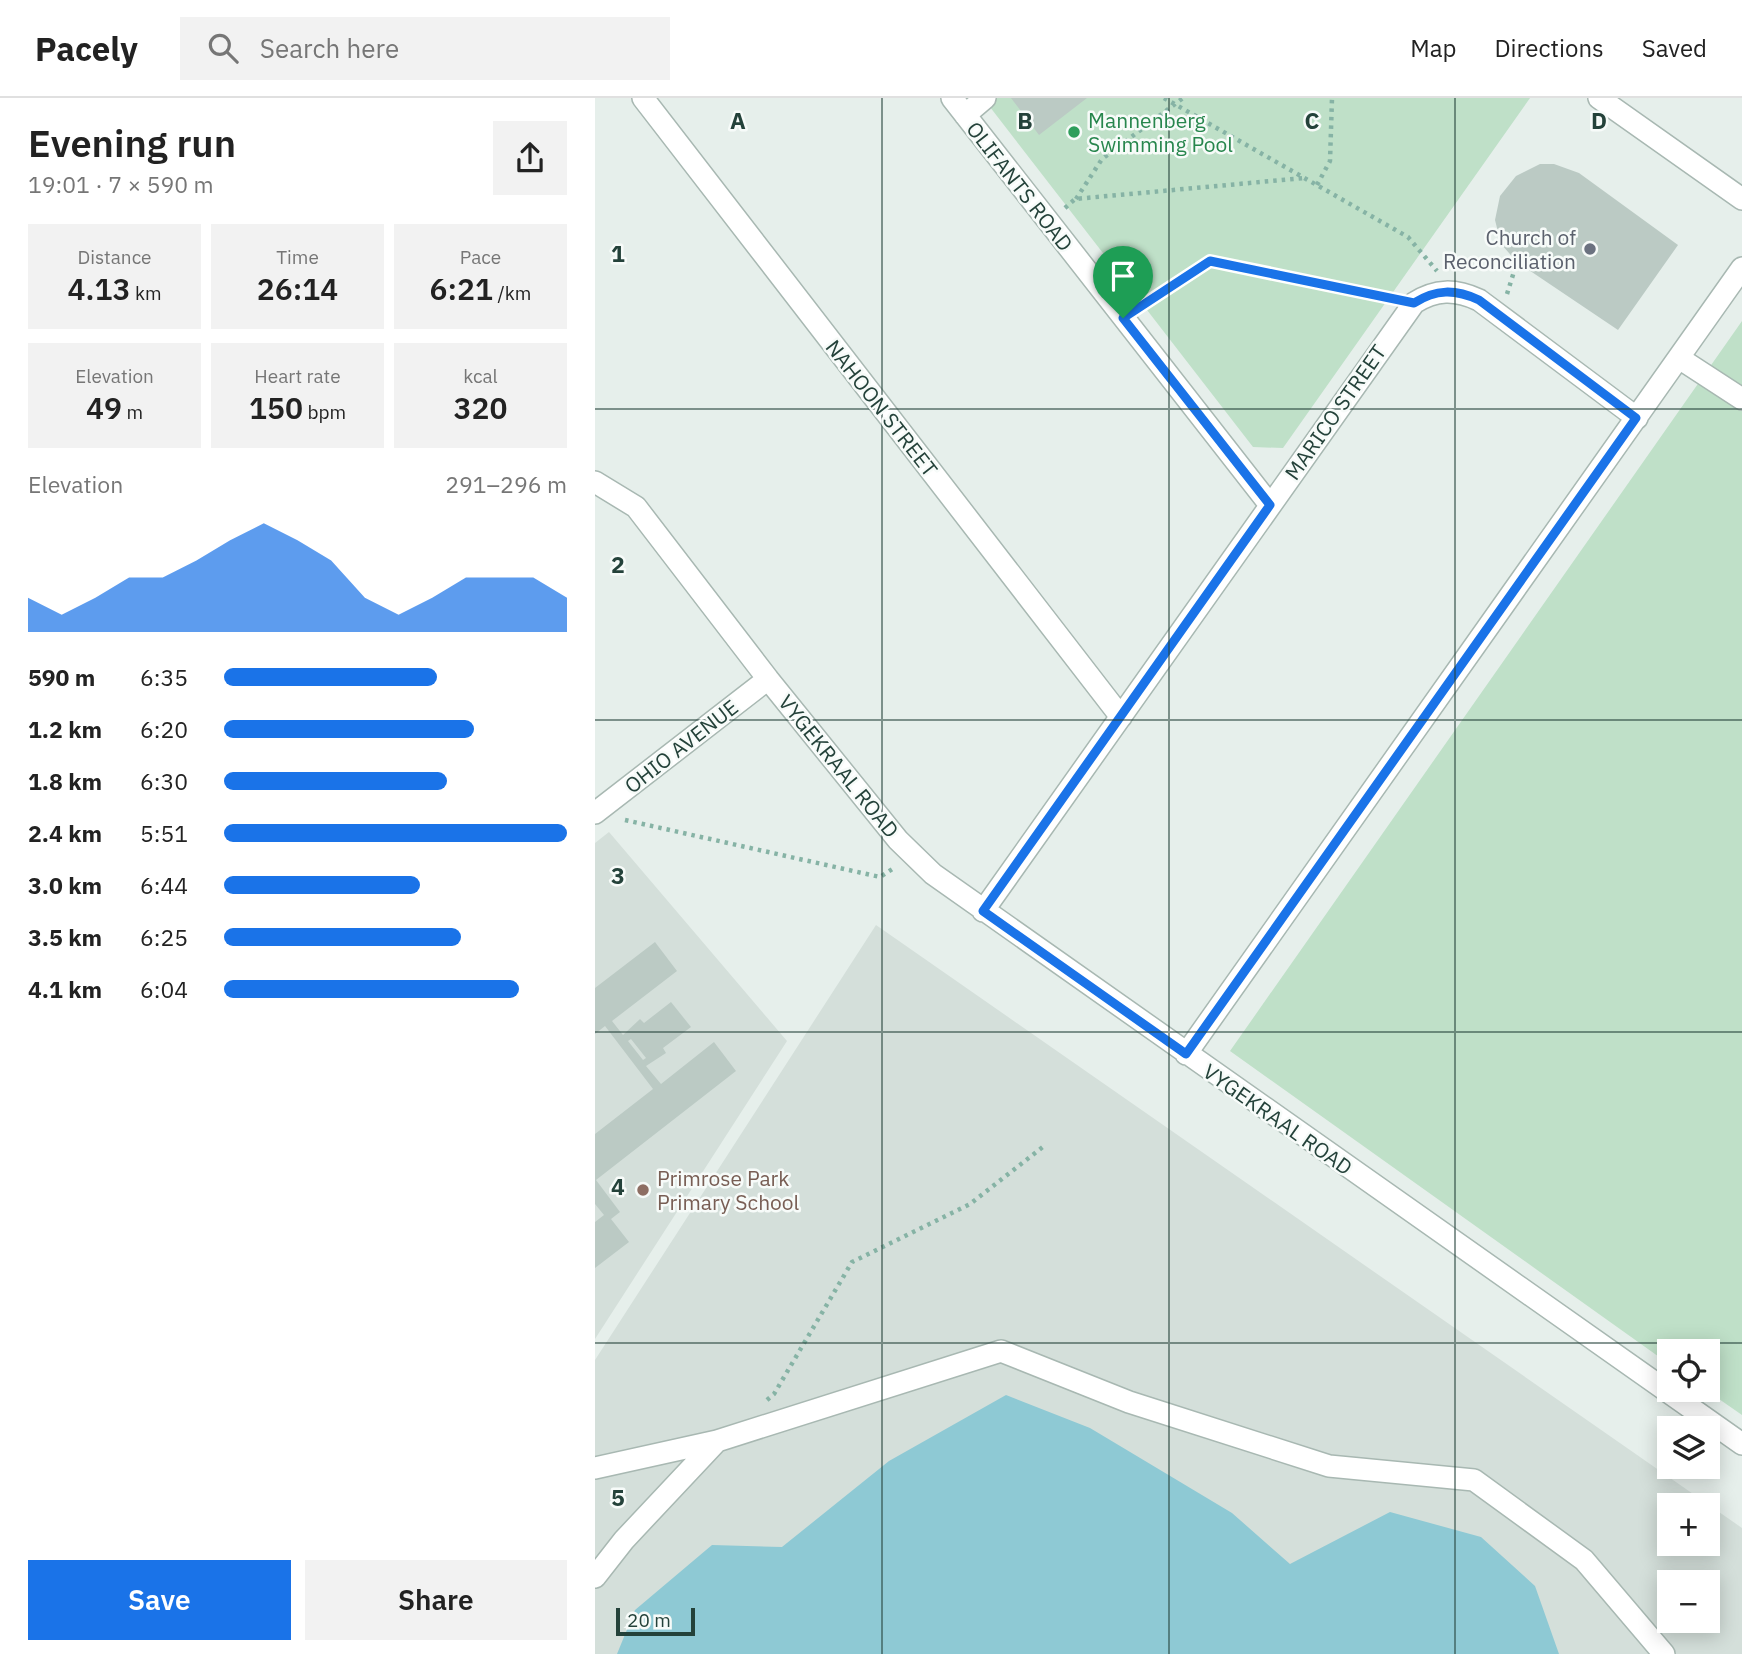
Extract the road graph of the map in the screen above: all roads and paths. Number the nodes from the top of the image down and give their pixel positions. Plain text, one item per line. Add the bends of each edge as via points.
1 (643, 98) edge
2 (985, 98) edge
3 (1164, 98) edge
4 (1183, 98) edge
5 (1332, 98) edge
6 (1599, 98) edge
7 (1175, 104) junction
8 (958, 106) edge
9 (1304, 178) junction
10 (1317, 185) junction
11 (1075, 199) junction
12 (1742, 199) edge
13 (1048, 222) junction
14 (1517, 261) dead end
15 (1742, 268) edge
16 (1454, 291) junction
17 (1414, 303) junction
18 (1494, 311) junction
19 (1123, 318) junction
20 (1679, 358) junction
21 (1742, 399) edge
22 (1636, 418) junction
23 (595, 482) edge
24 (1270, 505) junction
25 (768, 679) junction
26 (1121, 717) junction
27 (595, 813) edge
28 (615, 822) dead end
29 (913, 856) junction
30 (983, 911) junction
31 (1186, 1054) junction
32 (1044, 1146) dead end
33 (765, 1401) dead end
34 (717, 1440) junction
35 (1742, 1444) edge
36 (595, 1468) edge
37 (595, 1577) edge
38 (1664, 1654) edge

1 - 26 street, NAHOON STREET
2 - 8 street
3 - 7 path
4 - 7 path
5 - 10 path via 1330,162
6 - 12 street
7 - 9 path
7 - 11 path via 1102,159
8 - 13 street, OLIFANTS ROAD
9 - 10 path
9 - 11 path
10 - 16 path via 1408,237
11 - 13 path
13 - 19 street, OLIFANTS ROAD
14 - 18 path via 1511,288
15 - 20 street
16 - 17 street via 1434,293
16 - 18 street
17 - 19 path via 1210,261
17 - 24 street, MARICO STREET
18 - 22 street
19 - 24 street, OLIFANTS ROAD
20 - 21 street
20 - 22 street
22 - 31 street
23 - 25 street, VYGEKRAAL ROAD via 636,507
24 - 26 street, MARICO STREET
25 - 27 street, OHIO AVENUE
25 - 29 street, VYGEKRAAL ROAD
26 - 30 street, MARICO STREET
28 - 29 path via 625,820 880,877
29 - 30 street, VYGEKRAAL ROAD
30 - 31 street, VYGEKRAAL ROAD
31 - 35 street, VYGEKRAAL ROAD
32 - 33 path via 970,1204 852,1262 774,1394
34 - 36 street
34 - 37 street
34 - 38 street via 1001,1351 1129,1402 1329,1466 1474,1480 1584,1560

